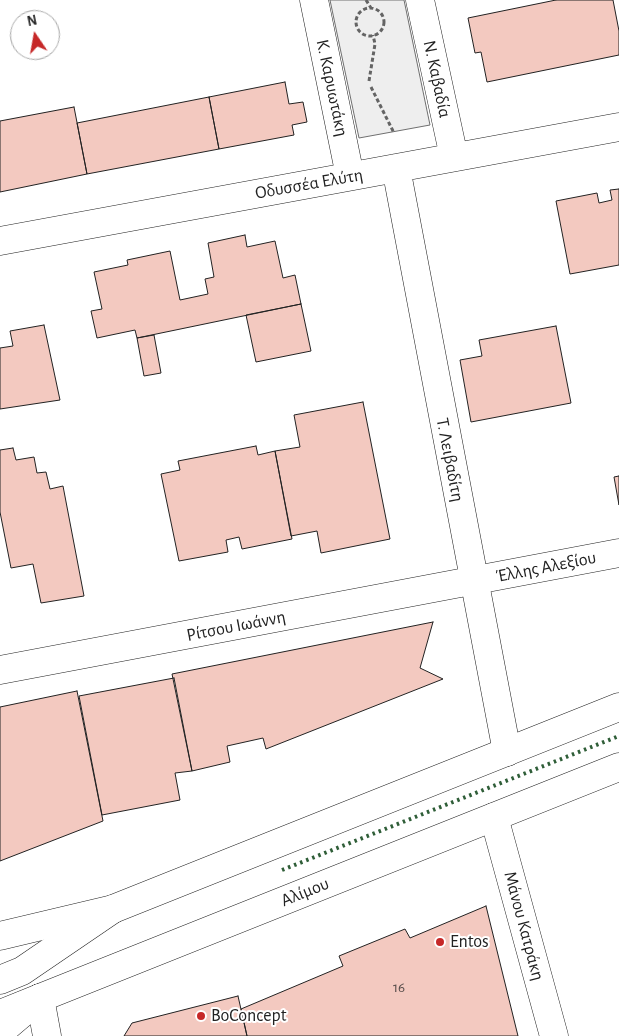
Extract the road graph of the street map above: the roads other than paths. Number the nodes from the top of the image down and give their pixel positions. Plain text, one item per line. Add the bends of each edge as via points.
1 (314, 0) edge
2 (420, 0) edge
3 (619, 127) edge
4 (454, 157) junction
5 (400, 167) junction
6 (350, 176) junction
7 (0, 241) edge
8 (619, 553) edge
9 (473, 581) junction
10 (0, 670) edge
11 (619, 707) edge
12 (507, 752) junction
13 (619, 767) edge
14 (494, 817) junction
15 (114, 909) junction
16 (0, 936) edge
17 (0, 980) edge
18 (40, 998) junction
19 (0, 1014) edge
20 (0, 1032) edge
21 (47, 1036) edge
22 (554, 1036) edge

1 - 6 main road, Κ. Καρυωτάκη
2 - 4 main road, Ν. Καβαδία
3 - 4 main road, Οδυσσέα Ελύτη
4 - 5 main road, Οδυσσέα Ελύτη
5 - 6 main road, Οδυσσέα Ελύτη
5 - 9 main road, Τ. Λειβαδίτη
6 - 7 main road, Οδυσσέα Ελύτη
8 - 9 main road, Έλλης Αλεξίου
9 - 10 main road, Ρίτσου Ιωάννη
9 - 12 main road, Τ. Λειβαδίτη
11 - 12 main road
12 - 15 main road
13 - 14 main road, Αλίμου
14 - 18 main road, Αλίμου
14 - 22 main road, Μάνου Κατράκη
15 - 16 main road
15 - 17 main road via 22,971
18 - 19 main road
18 - 20 main road, Αλίμου
18 - 21 main road

